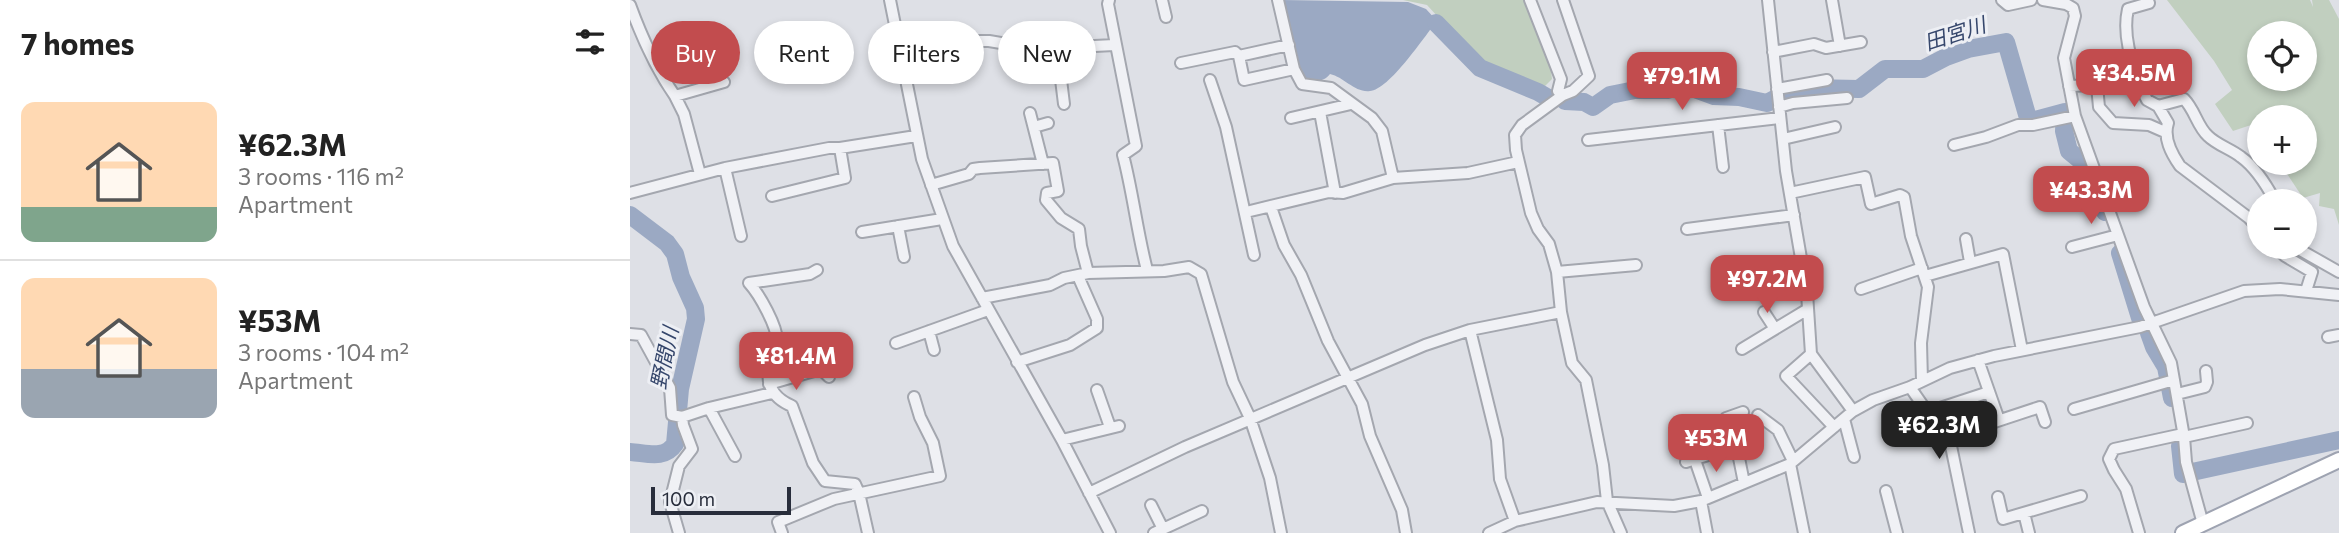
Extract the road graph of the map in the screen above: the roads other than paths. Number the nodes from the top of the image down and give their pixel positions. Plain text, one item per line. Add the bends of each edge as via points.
1 (890, 0) edge
2 (1109, 0) edge
3 (1162, 0) edge
4 (1278, 0) edge
5 (1530, 0) edge
6 (1563, 0) edge
7 (1768, 0) edge
8 (1832, 0) edge
9 (2002, 0) edge
10 (2030, 0) edge
11 (2040, 0) edge
12 (631, 2) edge
13 (2149, 3) dead end
14 (2074, 4) edge
15 (1166, 17) dead end
16 (894, 21) edge
17 (1861, 42) dead end
18 (1114, 45) junction
19 (1289, 45) junction
20 (1096, 46) edge
21 (1840, 46) junction
22 (1773, 51) junction
23 (1239, 56) junction
24 (1181, 63) dead end
25 (1294, 69) junction
26 (1210, 80) dead end
27 (1826, 80) dead end
28 (717, 84) edge
29 (907, 84) edge
30 (1062, 84) edge
31 (2069, 86) junction
32 (2097, 86) junction
33 (2140, 86) junction
34 (1563, 95) junction
35 (675, 96) junction
36 (1847, 98) dead end
37 (1779, 103) junction
38 (1064, 104) dead end
39 (1350, 104) junction
40 (2158, 106) junction
41 (1320, 112) junction
42 (1030, 113) dead end
43 (2069, 117) junction
44 (1291, 118) dead end
45 (1048, 123) dead end
46 (1718, 125) junction
47 (1034, 127) junction
48 (1835, 127) dead end
49 (2165, 132) junction
50 (916, 136) junction
51 (1783, 139) junction
52 (1588, 140) dead end
53 (1954, 145) dead end
54 (840, 148) junction
55 (1518, 162) junction
56 (1043, 164) junction
57 (1723, 167) dead end
58 (725, 168) junction
59 (700, 174) junction
60 (1393, 178) junction
61 (931, 185) junction
62 (2268, 189) edge
63 (1790, 192) junction
64 (1335, 193) junction
65 (630, 194) edge
66 (772, 196) dead end
67 (1271, 207) junction
68 (1246, 212) junction
69 (1794, 215) junction
70 (2247, 216) edge
71 (942, 219) junction
72 (898, 226) junction
73 (1687, 229) dead end
74 (862, 232) dead end
75 (2118, 235) junction
76 (741, 236) dead end
77 (1966, 239) dead end
78 (2072, 247) dead end
79 (1254, 255) dead end
80 (904, 257) dead end
81 (2291, 259) edge
82 (2316, 259) edge
83 (1970, 262) junction
84 (1636, 265) dead end
85 (817, 270) dead end
86 (1147, 270) junction
87 (1556, 272) junction
88 (1923, 272) junction
89 (2339, 272) edge
90 (1083, 275) junction
91 (1861, 289) dead end
92 (2306, 291) junction
93 (2339, 295) edge
94 (982, 298) junction
95 (1808, 309) junction
96 (988, 310) junction
97 (1561, 312) junction
98 (1764, 312) dead end
99 (2152, 323) junction
100 (1775, 329) junction
101 (1470, 330) junction
102 (929, 331) junction
103 (630, 334) edge
104 (896, 343) dead end
105 (1742, 349) dead end
106 (934, 350) dead end
107 (2022, 350) junction
108 (1811, 354) junction
109 (1978, 360) junction
110 (1017, 362) junction
111 (2206, 372) dead end
112 (829, 377) dead end
113 (1347, 377) junction
114 (1922, 381) junction
115 (2169, 382) junction
116 (1910, 387) junction
117 (770, 388) junction
118 (1097, 390) dead end
119 (1989, 392) junction
120 (2176, 394) junction
121 (914, 397) dead end
122 (709, 408) junction
123 (2074, 409) dead end
124 (1853, 411) junction
125 (1743, 412) dead end
126 (1928, 412) junction
127 (1758, 415) dead end
128 (679, 417) junction
129 (1250, 418) junction
130 (1843, 419) junction
131 (1999, 420) junction
132 (2045, 422) dead end
133 (2247, 423) dead end
134 (1834, 427) junction
135 (2181, 435) junction
136 (1946, 438) junction
137 (1062, 440) junction
138 (734, 456) dead end
139 (1708, 456) dead end
140 (1854, 457) dead end
141 (2339, 460) edge
142 (1791, 463) junction
143 (1744, 483) junction
144 (1886, 491) dead end
145 (859, 493) junction
146 (1089, 493) junction
147 (2081, 496) dead end
148 (1998, 497) dead end
149 (1705, 499) junction
150 (1607, 501) junction
151 (1151, 505) dead end
152 (1202, 511) dead end
153 (2024, 513) junction
154 (2203, 524) junction
155 (1508, 527) edge
156 (1158, 531) edge
157 (679, 533) edge
158 (782, 533) edge
159 (868, 533) edge
160 (1110, 533) edge
161 (1281, 533) edge
162 (1406, 533) edge
163 (1489, 533) edge
164 (1620, 533) edge
165 (1707, 533) edge
166 (1804, 533) edge
167 (1897, 533) edge
168 (1969, 533) edge
169 (2029, 533) edge
170 (2139, 533) edge
171 (2183, 533) edge

1 - 16 street
2 - 18 street
3 - 15 street
4 - 19 street
5 - 34 street
6 - 34 street via 1589,76
7 - 22 street
8 - 21 street
9 - 10 street via 2008,5
10 - 11 street
11 - 14 street
12 - 35 street via 647,49
13 - 33 street via 2128,9 2125,22
14 - 31 street via 2064,58
17 - 21 street
18 - 20 street
18 - 86 street via 1136,146 1123,155
19 - 23 street
19 - 25 street
21 - 22 street via 1814,44
22 - 37 street
23 - 24 street via 1235,52 1201,64
23 - 25 street via 1244,80
25 - 39 street via 1302,84 1331,88
26 - 68 street
27 - 37 street
28 - 35 street
29 - 50 street
30 - 38 street
31 - 32 street
31 - 43 street
32 - 33 street
32 - 49 street via 2099,107 2113,123 2149,125
33 - 40 street via 2147,100
34 - 55 street via 1522,125 1516,135
35 - 59 street
36 - 37 street
37 - 46 street
37 - 51 street
39 - 41 street
39 - 60 street via 1382,131
40 - 49 street via 2168,123
40 - 62 street via 2184,99 2210,139 2243,158
41 - 44 street
41 - 64 street
42 - 47 street
43 - 53 street via 2018,125
43 - 75 street
45 - 47 street
46 - 52 street
46 - 57 street
47 - 56 street
48 - 51 street
49 - 70 street via 2180,166
50 - 54 street
50 - 61 street
51 - 63 street
54 - 58 street
54 - 66 street via 845,178
55 - 60 street via 1468,173
55 - 87 street via 1531,213 1549,244
56 - 61 street via 973,169
56 - 90 street via 1053,163 1058,191 1047,193 1046,200 1061,218 1079,229
58 - 59 street
58 - 76 street
59 - 65 street
60 - 64 street
61 - 71 street
63 - 69 street
63 - 88 street via 1865,177 1871,204 1904,197
64 - 67 street
67 - 68 street
67 - 113 street via 1284,245
68 - 79 street
69 - 73 street
69 - 95 street
71 - 72 street
71 - 94 street
72 - 74 street
72 - 80 street
75 - 78 street
75 - 99 street
77 - 83 street
81 - 92 street via 2312,272
82 - 89 street
83 - 88 street
83 - 107 street via 2003,254
84 - 87 street
85 - 117 street via 749,283 760,296 777,342 768,369
86 - 90 street
86 - 129 street via 1189,267 1201,274 1233,382
87 - 97 street
88 - 91 street
88 - 114 street via 1928,287
90 - 94 street
90 - 110 street via 1097,328 1070,345
92 - 93 street
92 - 99 street via 2244,291
94 - 96 street
95 - 100 street
95 - 108 street
96 - 102 street
96 - 110 street
97 - 101 street
97 - 150 street via 1572,363 1586,380
98 - 100 street
99 - 107 street
99 - 115 street via 2171,363
100 - 105 street
101 - 113 street
101 - 155 street via 1497,440
102 - 104 street
102 - 106 street
103 - 128 street via 641,335 649,347 670,388 671,415
107 - 109 street
108 - 124 street
108 - 134 street via 1786,376
109 - 114 street
109 - 119 street
110 - 137 street
111 - 120 street via 2205,387
112 - 117 street via 821,369
113 - 129 street
113 - 162 street via 1362,404 1370,436 1402,510
114 - 116 street
115 - 120 street
115 - 123 street
116 - 124 street
116 - 126 street
117 - 122 street
117 - 145 street via 792,406 825,481 855,484
118 - 137 street via 1114,427
119 - 126 street
119 - 131 street
120 - 135 street
121 - 145 street via 933,443 940,476
122 - 128 street
122 - 138 street
124 - 130 street
125 - 143 street via 1726,418
126 - 136 street
127 - 142 street via 1778,430
128 - 157 street via 692,449 679,467 670,502
129 - 146 street
129 - 161 street via 1270,478
130 - 134 street
130 - 140 street
131 - 132 street via 2040,407
131 - 136 street
133 - 135 street
134 - 142 street
135 - 154 street
135 - 170 street via 2114,449 2109,459 2126,489
136 - 168 street via 1955,459
137 - 146 street
139 - 149 street via 1690,461
141 - 154 main road
142 - 143 street
142 - 166 street
143 - 149 street
144 - 167 street
145 - 158 street via 778,522
145 - 159 street
146 - 160 street
147 - 153 street
148 - 153 street via 2003,519
149 - 150 street via 1674,506
149 - 165 street
150 - 155 street
150 - 164 street
151 - 156 street
152 - 156 street
153 - 169 street
154 - 171 main road
155 - 163 street

